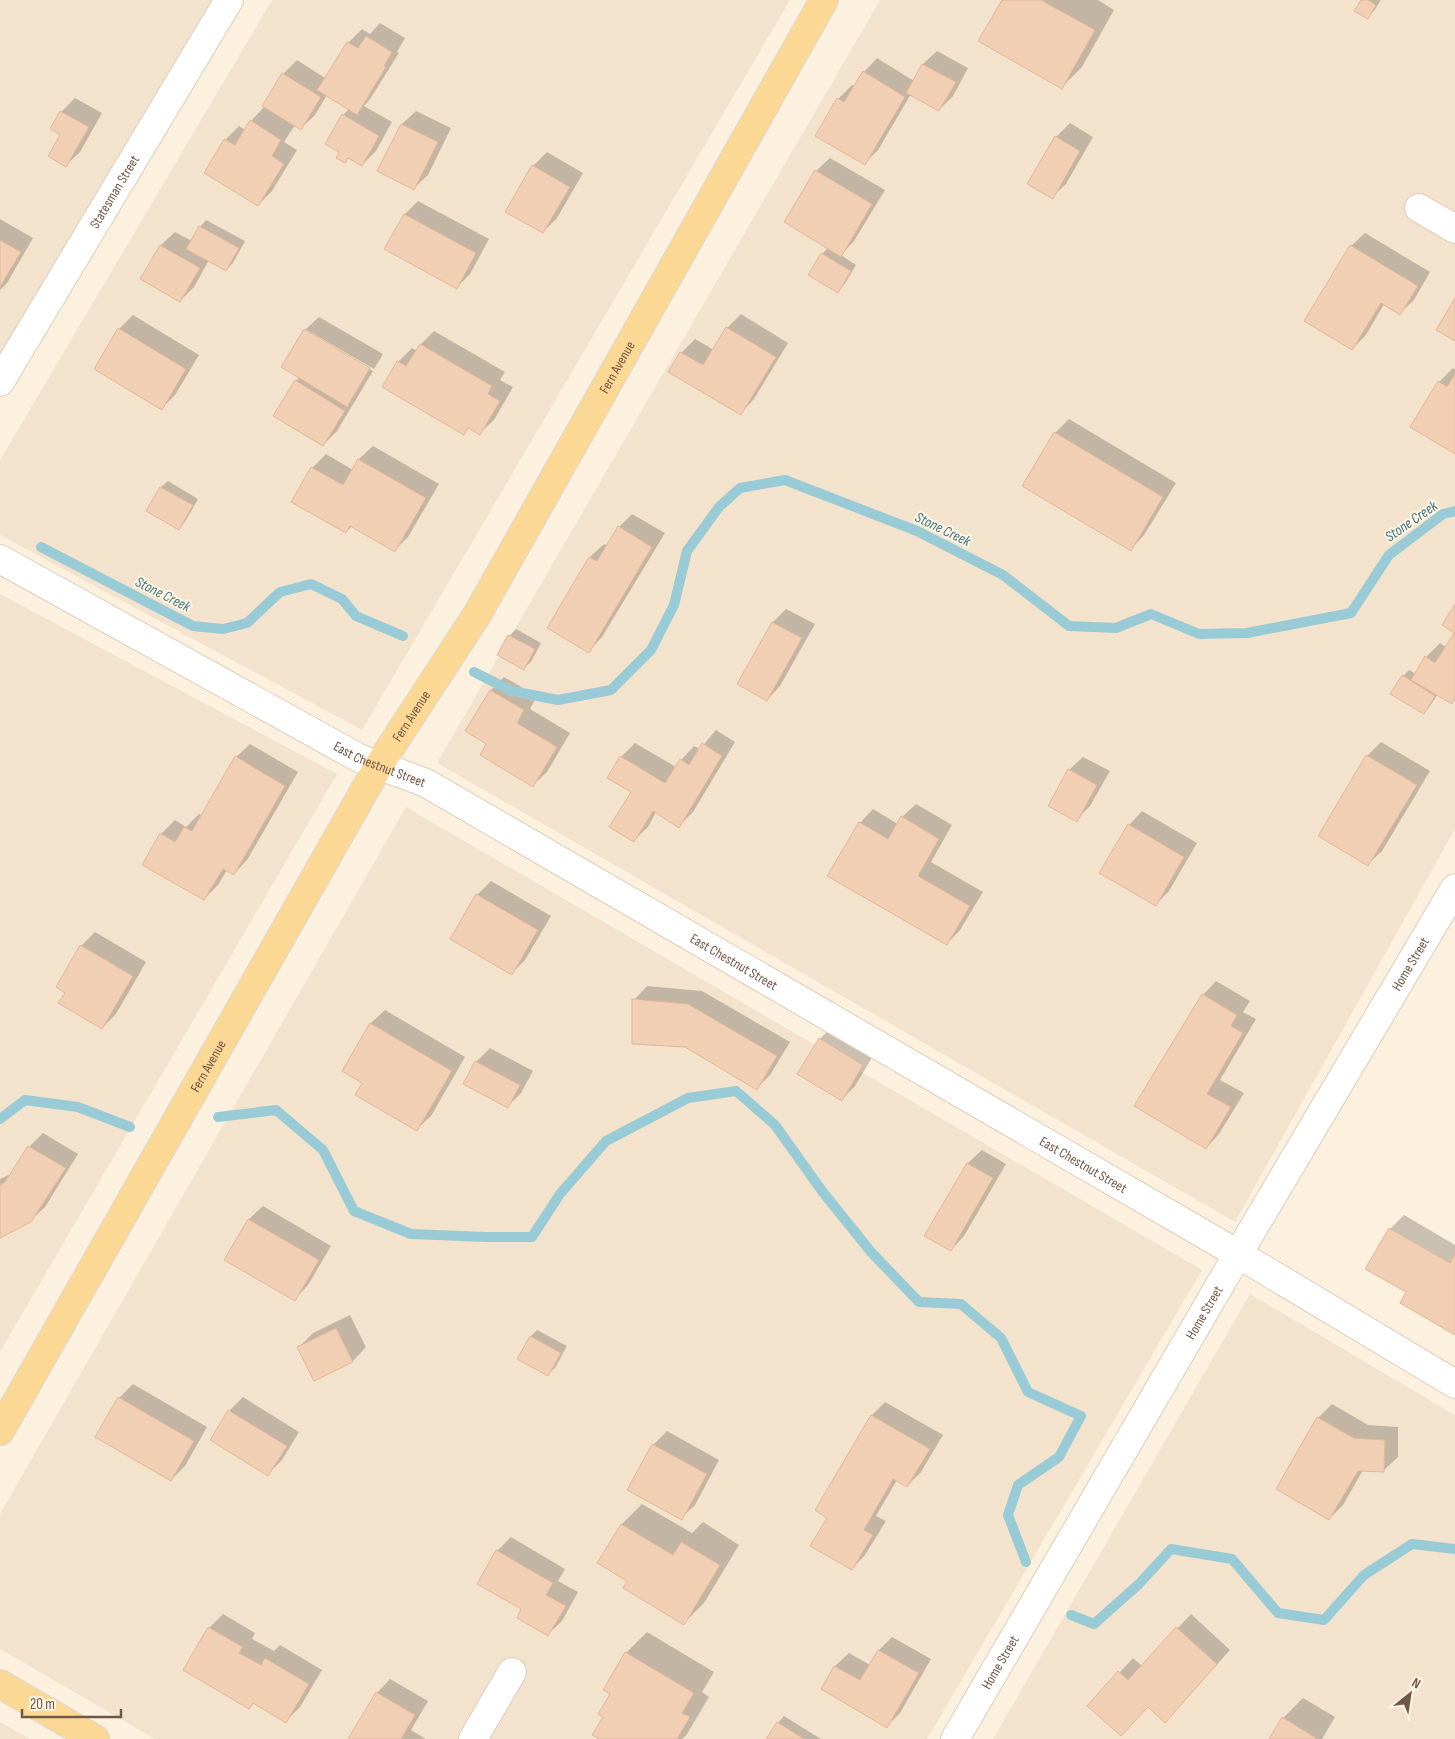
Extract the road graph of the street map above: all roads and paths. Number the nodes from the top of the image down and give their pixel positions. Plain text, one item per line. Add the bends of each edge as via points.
1 (229, 0) edge
2 (824, 0) edge
3 (1419, 208) dead end
4 (1455, 229) edge
5 (0, 382) edge
6 (0, 560) edge
7 (379, 765) junction
8 (1455, 888) edge
9 (1238, 1254) junction
10 (1455, 1384) edge
11 (0, 1431) edge
12 (512, 1672) dead end
13 (0, 1684) edge
14 (95, 1739) edge
15 (473, 1739) edge
16 (955, 1739) edge

1 - 5 street, Statesman Street
2 - 7 main road, Fern Avenue via 478,613
3 - 4 street
6 - 7 street, East Chestnut Street via 359,758
7 - 9 street, East Chestnut Street via 426,783
7 - 11 main road, Fern Avenue
8 - 9 street, Home Street
9 - 10 street, East Chestnut Street
9 - 16 street, Home Street
12 - 15 street
13 - 14 main road

